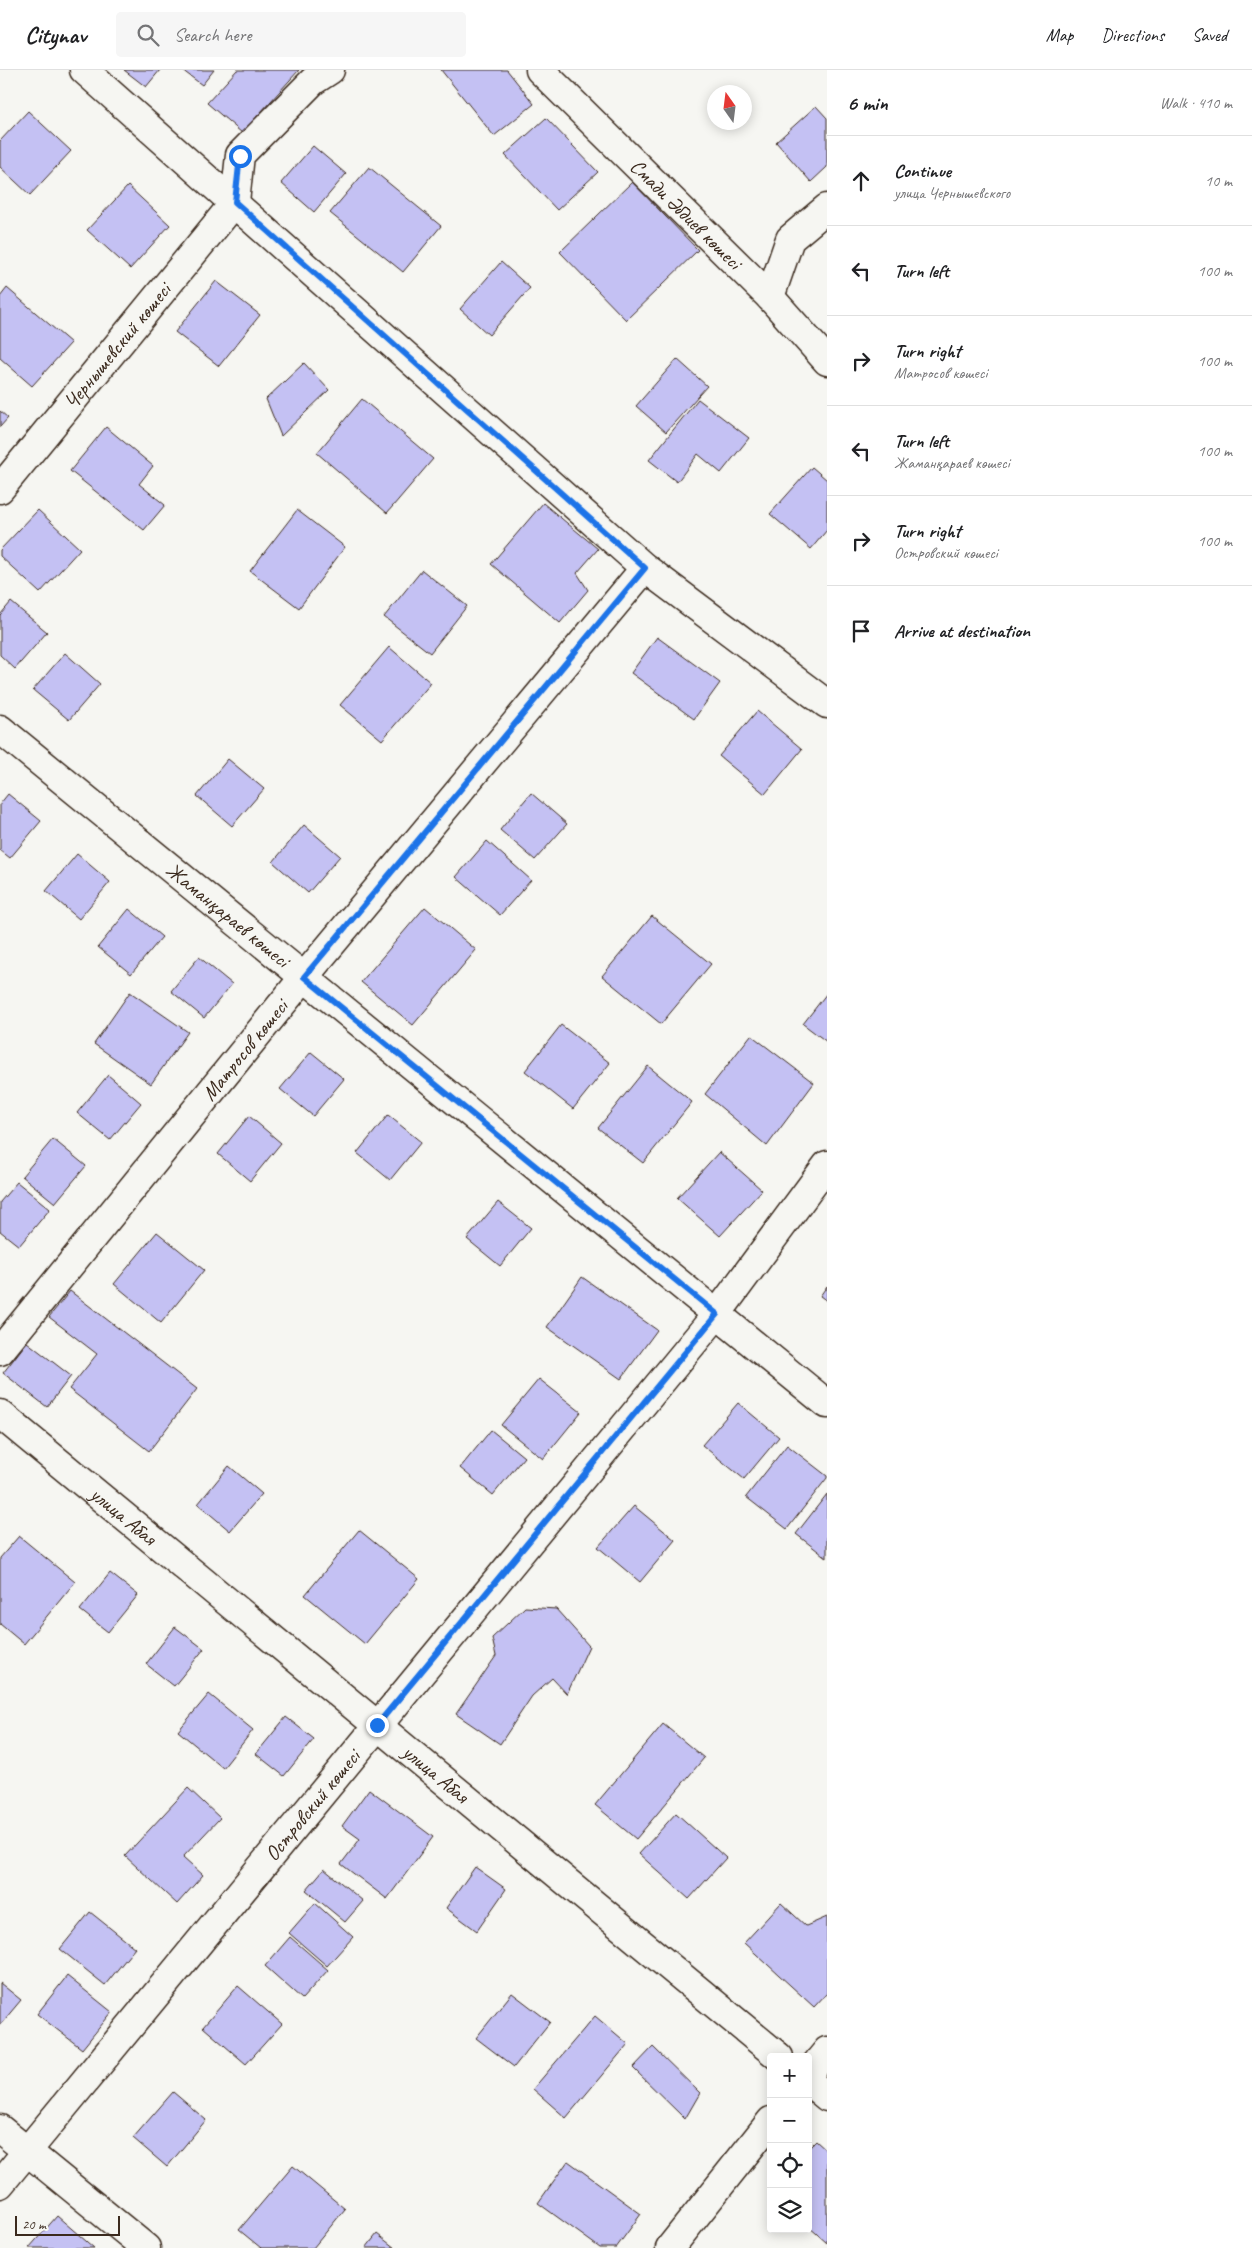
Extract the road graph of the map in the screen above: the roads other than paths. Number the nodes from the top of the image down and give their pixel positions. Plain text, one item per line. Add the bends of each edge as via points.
1 (84, 70) edge
2 (330, 70) edge
3 (540, 70) edge
4 (235, 202) junction
5 (827, 208) edge
6 (770, 296) junction
7 (827, 361) edge
8 (0, 489) edge
9 (645, 568) junction
10 (827, 704) edge
11 (0, 729) edge
12 (304, 977) junction
13 (827, 1165) edge
14 (717, 1314) junction
15 (0, 1351) edge
16 (827, 1404) edge
17 (0, 1414) edge
18 (377, 1725) junction
19 (827, 2051) edge
20 (774, 2053) edge
21 (812, 2069) edge
22 (812, 2084) edge
23 (827, 2096) edge
24 (767, 2126) edge
25 (0, 2129) edge
26 (28, 2152) junction
27 (0, 2184) edge
28 (146, 2248) edge
29 (670, 2248) edge

1 - 4 street
2 - 4 street via 313,81 240,156
3 - 6 street, Смади Әбдиев көшесі
4 - 8 street, Чернышевский көшесі
4 - 9 street
5 - 6 street via 790,239
6 - 7 street, Смади Әбдиев көшесі
9 - 10 street
9 - 12 street, Матросов көшесі
11 - 12 street, Жаманқараев көшесі
12 - 14 street, Жаманқараев көшесі
12 - 15 street, Матросов көшесі
13 - 14 street, Островский көшесі
14 - 16 street, Жаманқараев көшесі
14 - 18 street, Островский көшесі
17 - 18 street, улица Абая
18 - 20 street, улица Абая
18 - 26 street, Островский көшесі
19 - 21 street
22 - 23 street
24 - 29 street
25 - 26 street
26 - 27 street, Островский көшесі
26 - 28 street

